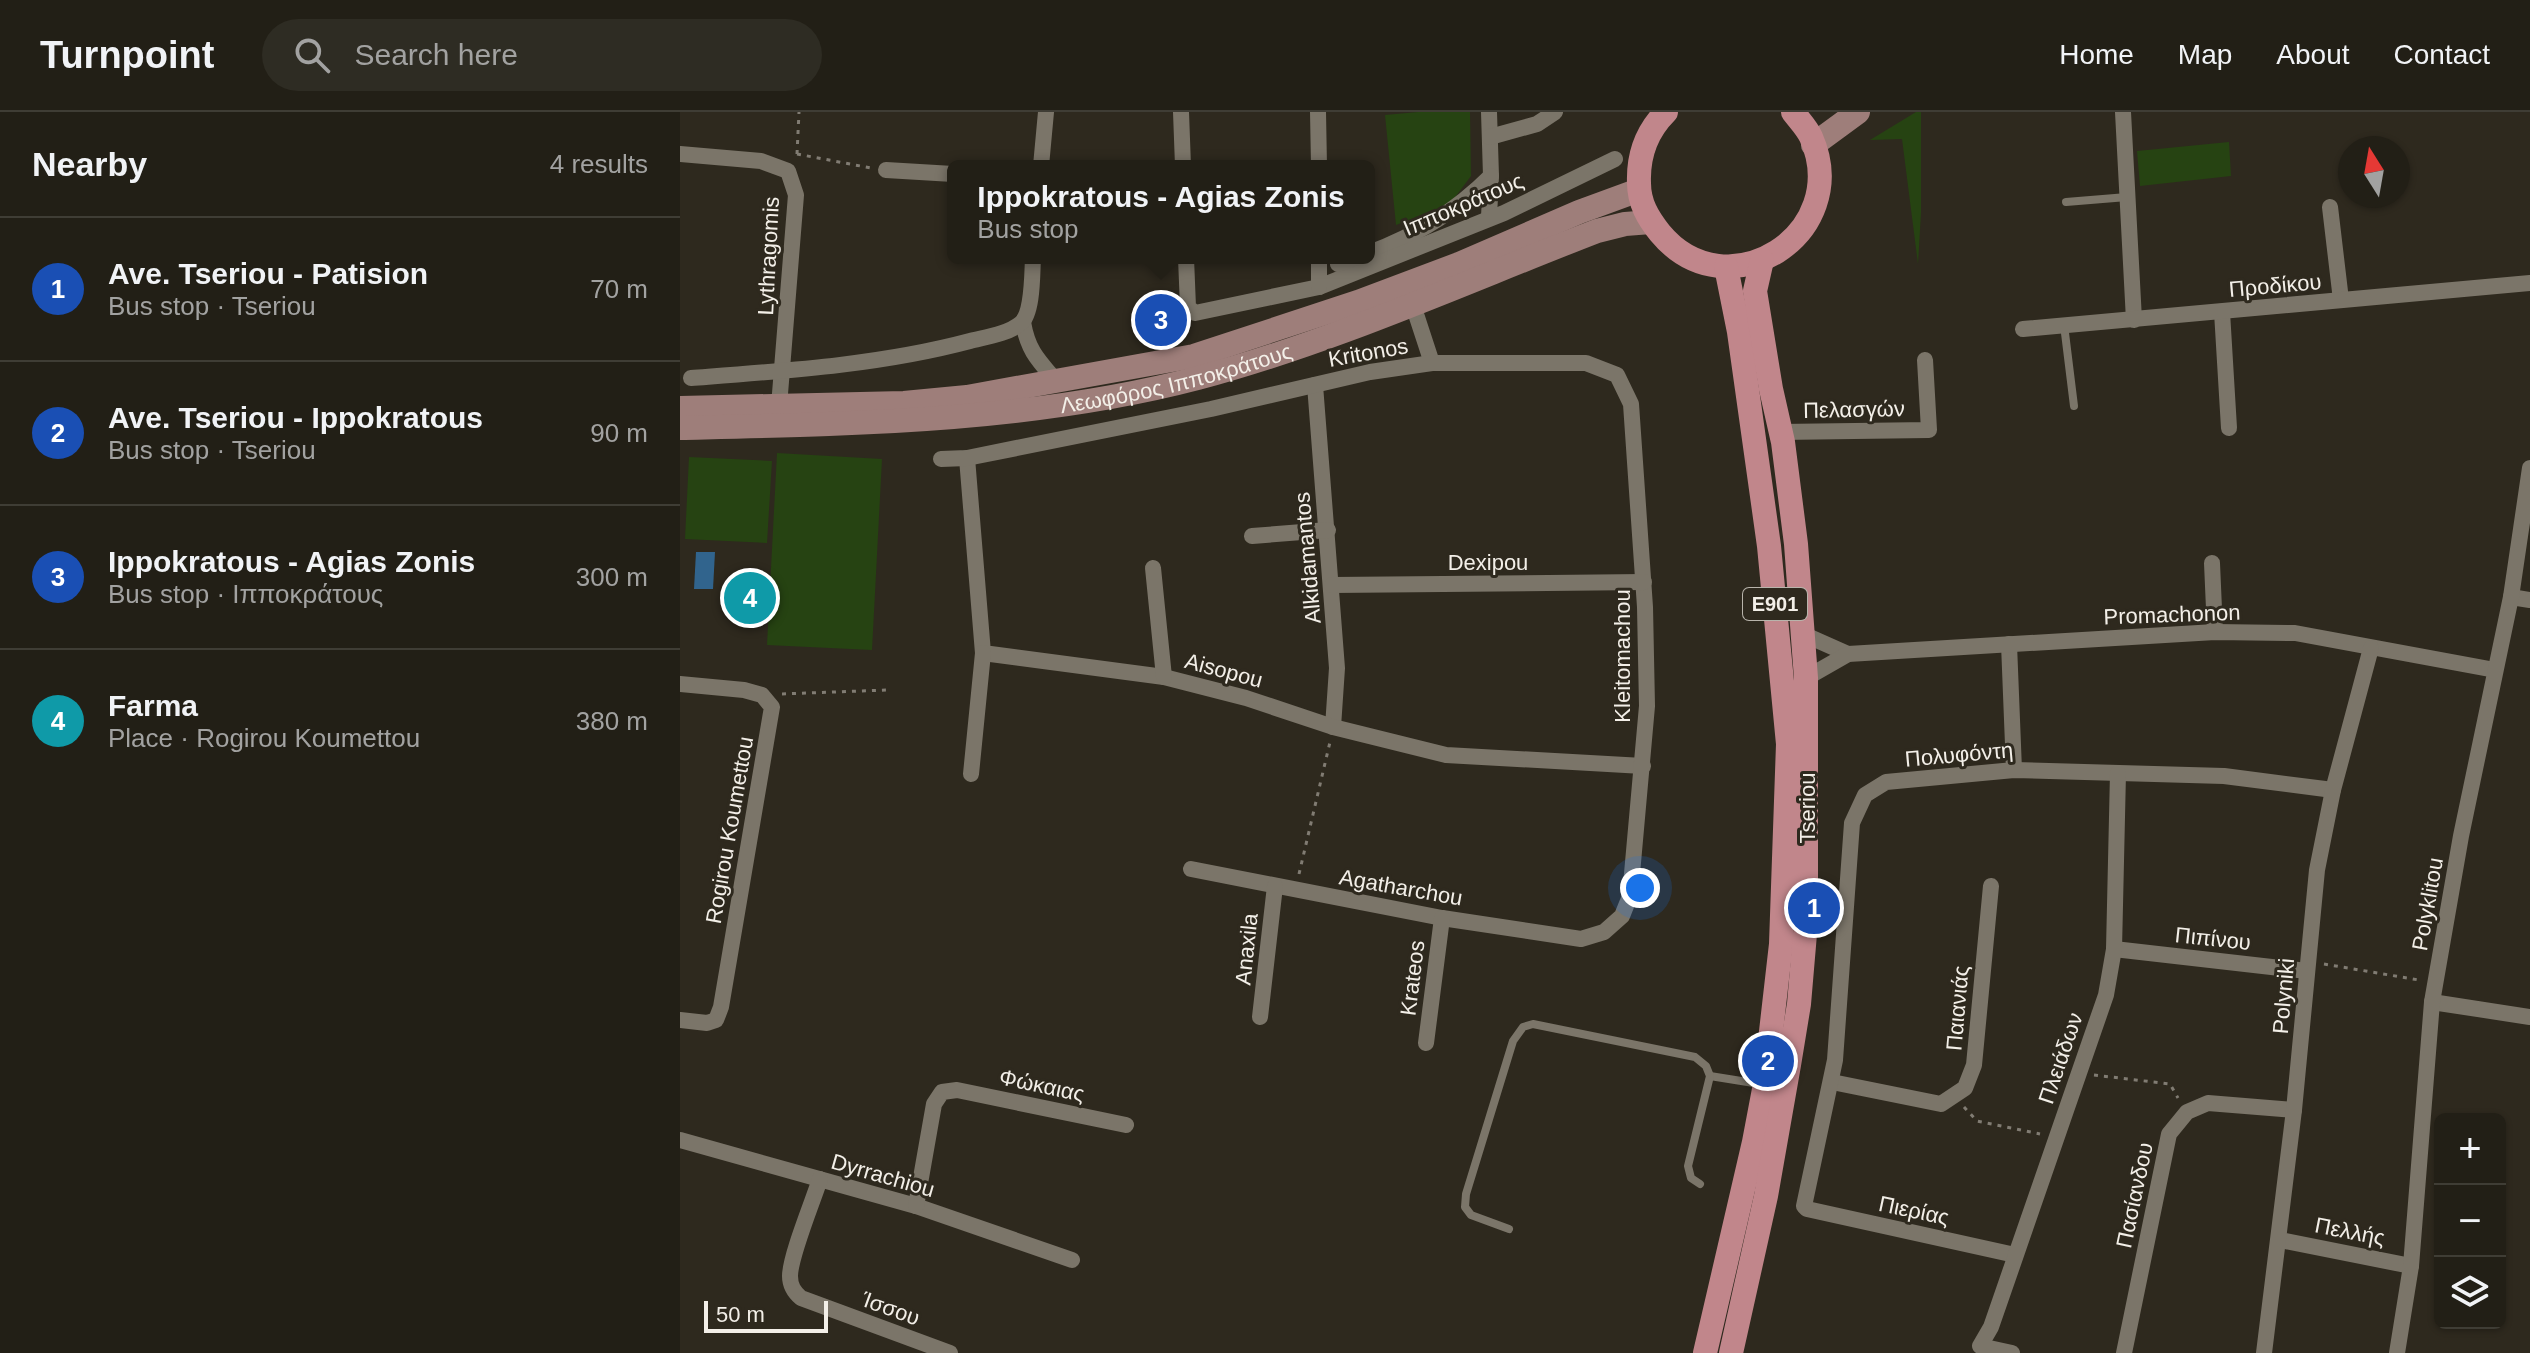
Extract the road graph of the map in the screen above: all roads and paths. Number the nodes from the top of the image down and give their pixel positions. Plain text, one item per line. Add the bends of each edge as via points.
1 (799, 112) edge
2 (1046, 112) edge
3 (1181, 112) edge
4 (1318, 112) edge
5 (1489, 112) edge
6 (1555, 112) edge
7 (1666, 112) edge
8 (1793, 112) edge
9 (1858, 112) edge
10 (2123, 112) edge
11 (1490, 137) junction
12 (1813, 145) junction
13 (680, 154) edge
14 (797, 154) junction
15 (1615, 159) dead end
16 (1042, 160) edge
17 (1183, 160) edge
18 (1319, 160) edge
19 (886, 170) joint
20 (788, 171) junction
21 (947, 174) edge
22 (1491, 176) junction
23 (1639, 190) junction
24 (2128, 197) junction
25 (2066, 202) dead end
26 (2330, 207) dead end
27 (1489, 217) junction
28 (1651, 222) junction
29 (1507, 243) junction
30 (1375, 251) edge
31 (1762, 260) junction
32 (1032, 264) edge
33 (1186, 264) edge
34 (1319, 264) edge
35 (1375, 264) edge
36 (1375, 264) edge
37 (1726, 267) junction
38 (2530, 283) edge
39 (1319, 287) junction
40 (2341, 300) junction
41 (1413, 305) junction
42 (2222, 312) junction
43 (1026, 317) junction
44 (2134, 320) junction
45 (2064, 325) junction
46 (2023, 329) dead end
47 (1033, 355) junction
48 (1925, 360) dead end
49 (1432, 363) junction
50 (783, 371) junction
51 (1617, 375) joint
52 (691, 378) dead end
53 (1057, 382) junction
54 (1315, 385) junction
55 (1015, 389) junction
56 (779, 406) junction
57 (2074, 406) dead end
58 (680, 408) edge
59 (680, 428) edge
60 (2229, 428) dead end
61 (1780, 432) junction
62 (967, 458) junction
63 (941, 459) dead end
64 (2530, 468) edge
65 (1328, 530) junction
66 (1252, 536) dead end
67 (2212, 563) dead end
68 (1153, 568) dead end
69 (1644, 582) junction
70 (1332, 585) junction
71 (2511, 597) junction
72 (2530, 600) edge
73 (2215, 632) junction
74 (1803, 634) junction
75 (2009, 644) junction
76 (2371, 648) junction
77 (983, 653) junction
78 (1848, 654) junction
79 (2495, 670) junction
80 (1164, 677) junction
81 (1806, 678) junction
82 (680, 684) edge
83 (886, 690) dead end
84 (762, 695) junction
85 (1333, 727) junction
86 (1643, 766) junction
87 (2014, 770) junction
88 (2118, 773) junction
89 (971, 774) dead end
90 (2333, 790) junction
91 (1191, 869) dead end
92 (1275, 886) junction
93 (1991, 886) dead end
94 (1295, 890) junction
95 (1442, 918) junction
96 (1604, 932) joint
97 (2114, 949) junction
98 (2308, 966) junction
99 (2435, 983) junction
100 (2432, 1002) junction
101 (1260, 1017) dead end
102 (2530, 1017) edge
103 (680, 1020) edge
104 (1426, 1043) dead end
105 (2078, 1073) junction
106 (1710, 1076) junction
107 (1832, 1082) junction
108 (1765, 1084) junction
109 (1953, 1096) junction
110 (2294, 1110) junction
111 (2187, 1112) junction
112 (1126, 1125) dead end
113 (2056, 1137) junction
114 (680, 1140) edge
115 (820, 1179) junction
116 (1700, 1184) dead end
117 (916, 1206) junction
118 (1804, 1206) joint
119 (1509, 1229) dead end
120 (2280, 1240) junction
121 (2015, 1255) junction
122 (1072, 1260) dead end
123 (2411, 1266) junction
124 (950, 1353) edge
125 (1705, 1353) edge
126 (1731, 1353) edge
127 (2012, 1353) edge
128 (2124, 1353) edge
129 (2264, 1353) edge
130 (2397, 1353) edge

1 - 14 path
2 - 16 street
3 - 17 street
4 - 18 street
5 - 11 street
6 - 11 street via 1537,124
7 - 23 main road via 1644,142
8 - 12 main road
9 - 12 main road
10 - 24 street
11 - 22 street
12 - 31 main road via 1819,162 1814,208 1787,246
13 - 20 street, Lythragomis via 761,161
14 - 19 path
14 - 20 path
15 - 27 street, Ιπποκράτους
19 - 21 street
20 - 50 street, Lythragomis via 796,195
22 - 27 street
22 - 30 street via 1449,214
23 - 28 main road
23 - 29 main road, Λεωφόρος Ιπποκράτους
24 - 25 lane
24 - 44 street
26 - 40 street
27 - 29 street
27 - 36 street, Ιπποκράτους
28 - 37 main road via 1670,245 1696,261
28 - 41 main road, Λεωφόρος Ιπποκράτους via 1597,231
29 - 53 main road, Λεωφόρος Ιπποκράτους via 1358,302 1209,352
31 - 37 main road
31 - 61 main road, Tseriou / E901 via 1755,291
32 - 43 street
33 - 39 street, Ιπποκράτους via 1188,307 1195,313
34 - 39 street
35 - 39 street, Ιπποκράτους
37 - 108 main road, Tseriou / E901 via 1769,546 1788,744 1781,944
38 - 40 street, Προδίκου
40 - 42 street, Προδίκου
41 - 49 street
41 - 59 main road, Λεωφόρος Ιπποκράτους via 1197,378 1073,403 902,422
42 - 44 street, Προδίκου
42 - 60 street
43 - 47 street via 1026,342
43 - 50 street via 998,334 935,351
44 - 45 street, Προδίκου
45 - 46 street, Προδίκου
45 - 57 lane
47 - 53 street
47 - 55 street
48 - 61 street, Πελασγών via 1929,430
49 - 51 street, Kritonos via 1586,363
49 - 54 street, Kritonos
50 - 52 street
50 - 56 street, Lythragomis
51 - 69 street, Kleitomachou via 1631,404
53 - 55 main road, Λεωφόρος Ιπποκράτους
54 - 62 street, Kritonos
54 - 65 street, Alkidamantos
55 - 56 main road, Λεωφόρος Ιπποκράτους via 904,403
56 - 58 main road, Λεωφόρος Ιπποκράτους
61 - 74 main road, Tseriou / E901
62 - 63 street, Kritonos
62 - 77 street
64 - 71 street, Polyklitou
65 - 66 street
65 - 70 street, Alkidamantos
67 - 73 street
68 - 80 street
69 - 70 street, Dexipou
69 - 86 street, Kleitomachou
70 - 85 street, Alkidamantos via 1337,668
71 - 72 street
71 - 79 street, Polyklitou
73 - 75 street, Promachonon
73 - 76 street, Promachonon via 2295,633
74 - 78 street, Promachonon
74 - 81 main road, Tseriou / E901
75 - 78 street, Promachonon
75 - 87 street
76 - 79 street, Promachonon
76 - 90 street, Polyniki
77 - 80 street, Aisopou
77 - 89 street
78 - 81 street, Promachonon
79 - 99 street, Polyklitou
80 - 85 street, Aisopou
81 - 126 main road, Tseriou / E901 via 1806,922 1799,1004 1766,1196
82 - 84 street
83 - 84 path
84 - 103 street, Rogirou Koumettou via 772,707 721,1007 716,1020 707,1023
85 - 86 street, Aisopou via 1446,755
85 - 94 path
86 - 96 street, Kleitomachou via 1630,896 1622,916
87 - 88 street, Πολυφόντη
87 - 107 street, Πολυφόντη via 1886,782 1865,795 1852,823
88 - 90 street, Πολυφόντη via 2224,776
88 - 97 street, Πλειάδων
90 - 98 street, Polyniki via 2317,870
91 - 92 street, Agatharchou
92 - 94 street, Agatharchou
92 - 101 street, Anaxila
93 - 109 street, Παιανιάς via 1974,1065 1965,1088
94 - 95 street, Agatharchou
95 - 96 street, Agatharchou via 1581,939
95 - 104 street, Krateos
97 - 98 street, Πιπίνου
97 - 105 street, Πλειάδων via 2106,995
98 - 99 path
98 - 110 street, Polyniki
99 - 100 street, Polyklitou
100 - 102 street
100 - 123 street, Polyklitou
105 - 111 path via 2170,1084
105 - 113 street, Πλειάδων
106 - 108 lane
106 - 116 lane via 1688,1166 1691,1178
106 - 119 lane via 1695,1057 1533,1024 1523,1027 1513,1041 1465,1207 1471,1215
107 - 109 street via 1941,1104
107 - 118 street, Πολυφόντη
108 - 125 main road, Tseriou / E901
109 - 113 path via 1977,1121
110 - 111 street via 2208,1103
110 - 120 street, Polyniki
111 - 128 street, Πασίανδου via 2169,1134
112 - 117 street, Φώκαιας via 949,1090 934,1104
113 - 121 street, Πλειάδων
114 - 115 street, Dyrrachiou
115 - 117 street, Dyrrachiou
115 - 124 street, Ίσσου via 791,1267 794,1292
117 - 122 street, Dyrrachiou
118 - 121 street, Πιερίας
120 - 123 street, Πελλής
120 - 129 street, Polyniki
121 - 127 street, Πλειάδων via 1980,1346
123 - 130 street, Polyklitou

